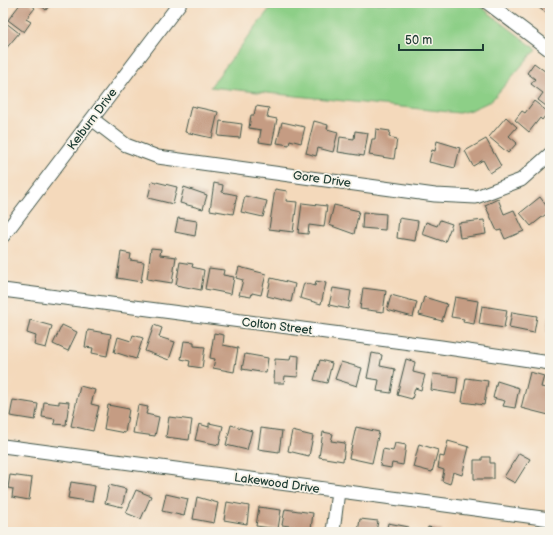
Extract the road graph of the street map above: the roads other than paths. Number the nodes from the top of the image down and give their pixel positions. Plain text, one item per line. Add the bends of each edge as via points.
1 (180, 3) edge
2 (488, 3) edge
3 (550, 50) edge
4 (92, 119) junction
5 (550, 154) edge
6 (3, 236) edge
7 (3, 290) edge
8 (550, 363) edge
9 (3, 446) edge
10 (338, 491) junction
11 (550, 519) edge
12 (333, 532) edge

1 - 4 street, Kelburn Drive
2 - 3 street
4 - 5 street, Gore Drive via 126,145 158,157 435,195 476,196 522,180
4 - 6 street, Kelburn Drive
7 - 8 street, Colton Street
9 - 10 street, Lakewood Drive
10 - 11 street, Lakewood Drive
10 - 12 street

